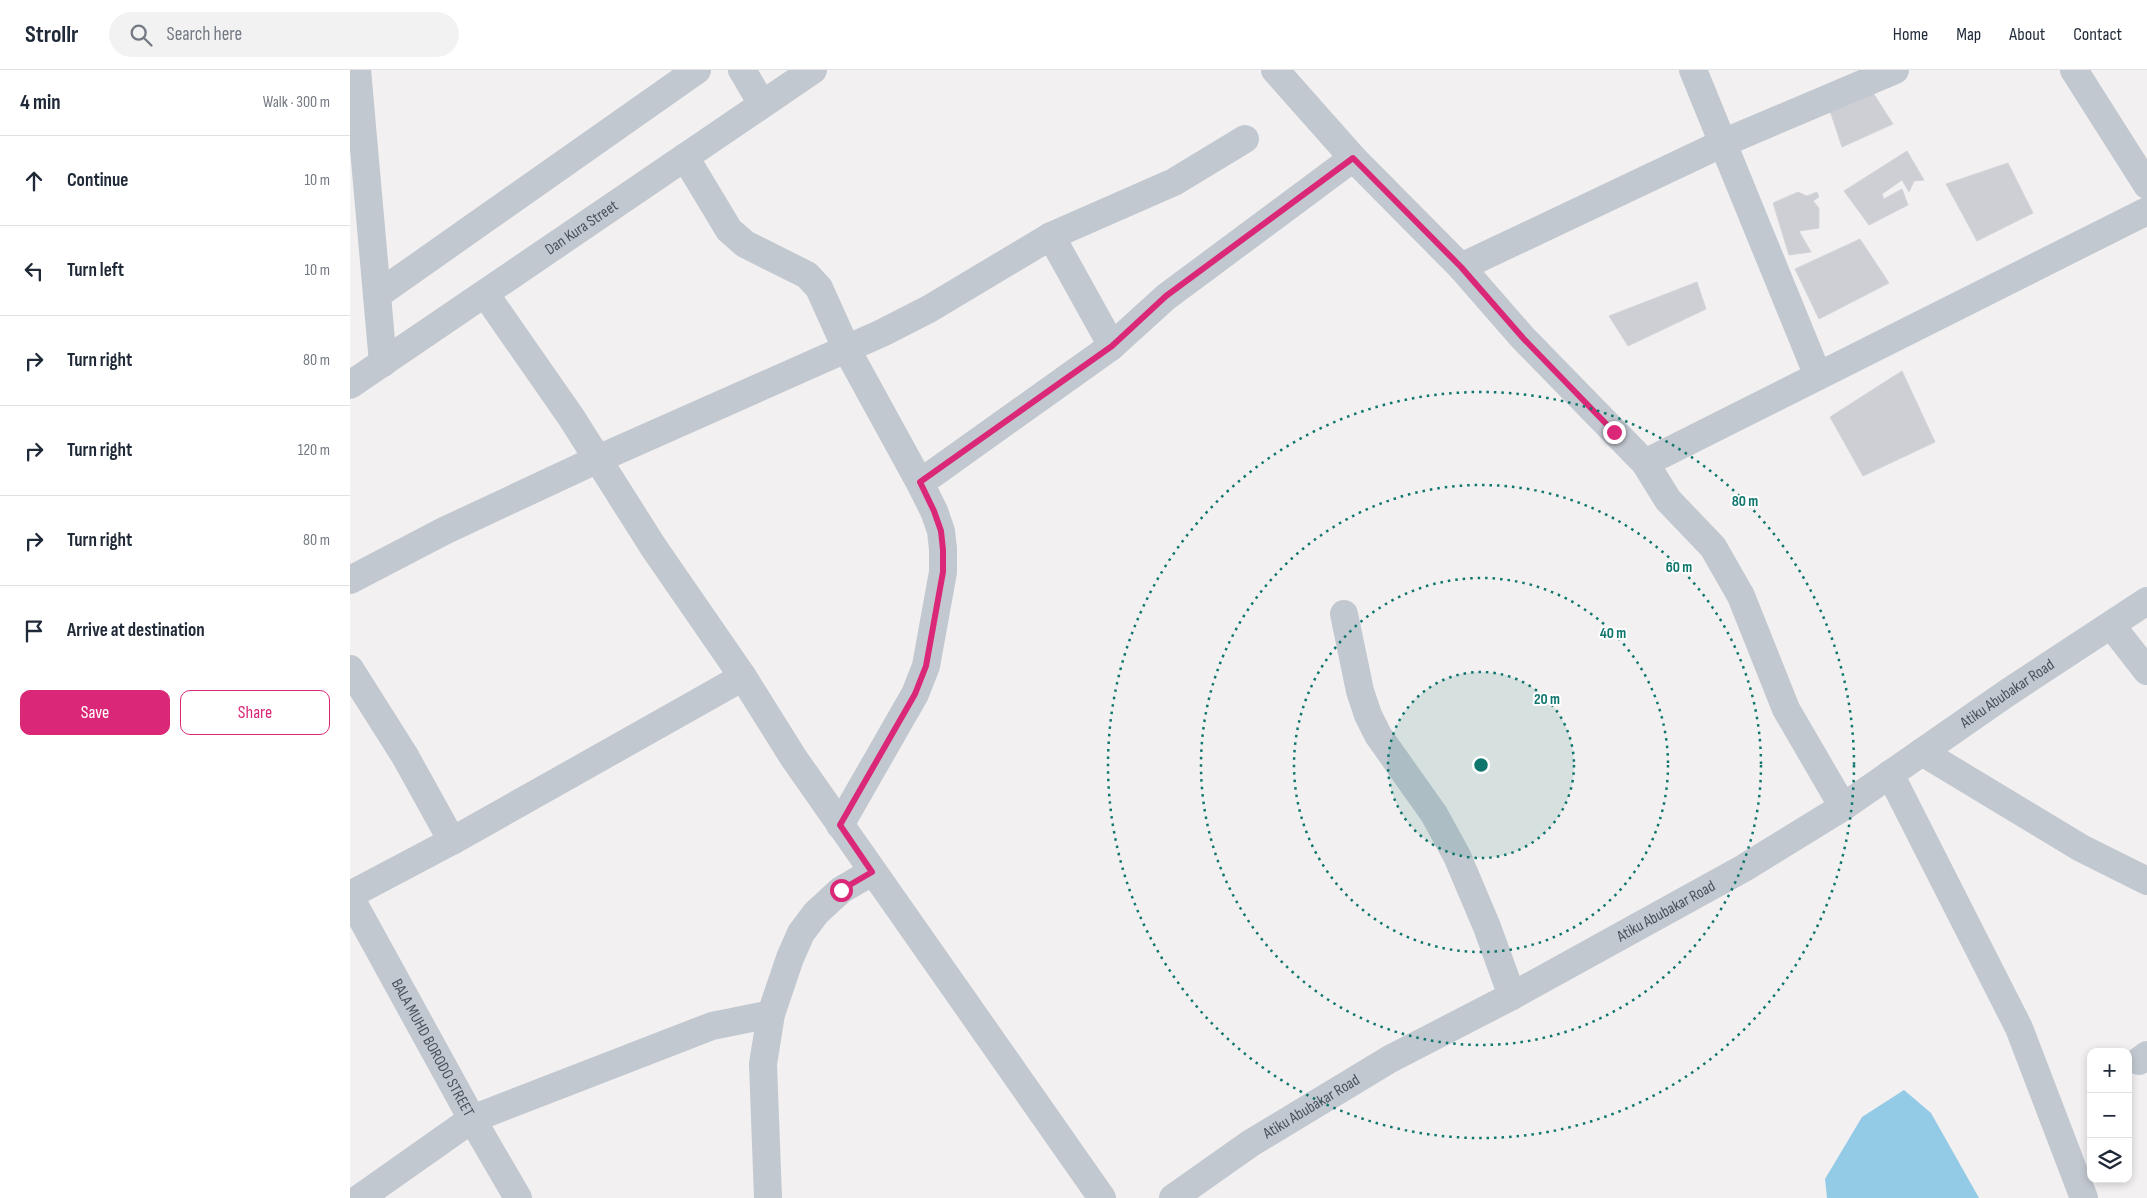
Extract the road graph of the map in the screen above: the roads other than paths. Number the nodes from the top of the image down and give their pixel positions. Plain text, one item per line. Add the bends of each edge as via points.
1 (357, 70) edge
2 (698, 70) edge
3 (742, 70) edge
4 (813, 70) edge
5 (1275, 70) edge
6 (1693, 70) edge
7 (1895, 70) edge
8 (2074, 70) edge
9 (350, 75) edge
10 (762, 104) junction
11 (1245, 139) dead end
12 (1723, 143) junction
13 (685, 157) junction
14 (1353, 158) junction
15 (2147, 185) edge
16 (2147, 211) edge
17 (1051, 236) junction
18 (1461, 267) junction
19 (377, 294) junction
20 (486, 295) junction
21 (1112, 346) junction
22 (846, 348) junction
23 (383, 363) junction
24 (1818, 376) junction
25 (350, 385) edge
26 (598, 459) junction
27 (1644, 463) junction
28 (920, 482) junction
29 (350, 580) edge
30 (2147, 601) edge
31 (1344, 614) dead end
32 (2111, 625) junction
33 (350, 669) edge
34 (2147, 671) edge
35 (743, 677) junction
36 (1922, 752) junction
37 (1890, 774) junction
38 (1843, 807) junction
39 (840, 825) junction
40 (452, 841) junction
41 (872, 872) junction
42 (2147, 881) edge
43 (350, 896) edge
44 (1512, 996) junction
45 (771, 1014) junction
46 (472, 1119) junction
47 (360, 1198) edge
48 (518, 1198) edge
49 (768, 1198) edge
50 (1102, 1198) edge
51 (1172, 1198) edge
52 (2084, 1198) edge

1 - 9 street
1 - 19 street
2 - 19 street
3 - 10 street
4 - 10 street, Dan Kura Street
5 - 14 street
6 - 12 street
7 - 12 street
8 - 15 street
10 - 13 street, Dan Kura Street
11 - 17 street via 1174,182
12 - 18 street
12 - 24 street
13 - 20 street, Dan Kura Street
13 - 22 street via 729,230 745,244 807,275 814,282
14 - 18 street
14 - 21 street via 1166,296
16 - 24 street
17 - 21 street
17 - 22 street via 928,309
18 - 27 street via 1523,338
19 - 23 street
20 - 23 street, Dan Kura Street
20 - 26 street
21 - 28 street
22 - 26 street
22 - 28 street
23 - 25 street, Dan Kura Street
24 - 27 street
26 - 29 street via 444,531
26 - 35 street via 654,548
27 - 38 street via 1668,500 1713,547 1729,571 1786,709
28 - 39 street via 941,531 943,550 943,572 926,666 915,694
30 - 32 street, Atiku Abubakar Road
31 - 44 street via 1368,715 1378,735 1434,814 1457,856
32 - 34 street
32 - 36 street, Atiku Abubakar Road
33 - 40 street via 405,756
35 - 39 street
35 - 40 street
36 - 37 street, Atiku Abubakar Road
36 - 42 street via 2081,848
37 - 38 street, Atiku Abubakar Road
37 - 52 street via 2019,1028
38 - 44 street, Atiku Abubakar Road via 1667,912
39 - 41 street
40 - 43 street
41 - 45 street via 841,890 806,926 790,958
41 - 50 street
43 - 46 street, BALA MUHD BORODO STREET
44 - 51 street, Atiku Abubakar Road via 1381,1064 1251,1143
45 - 46 street via 712,1026
45 - 49 street via 764,1064
46 - 47 street
46 - 48 street, BALA MUHD BORODO STREET

